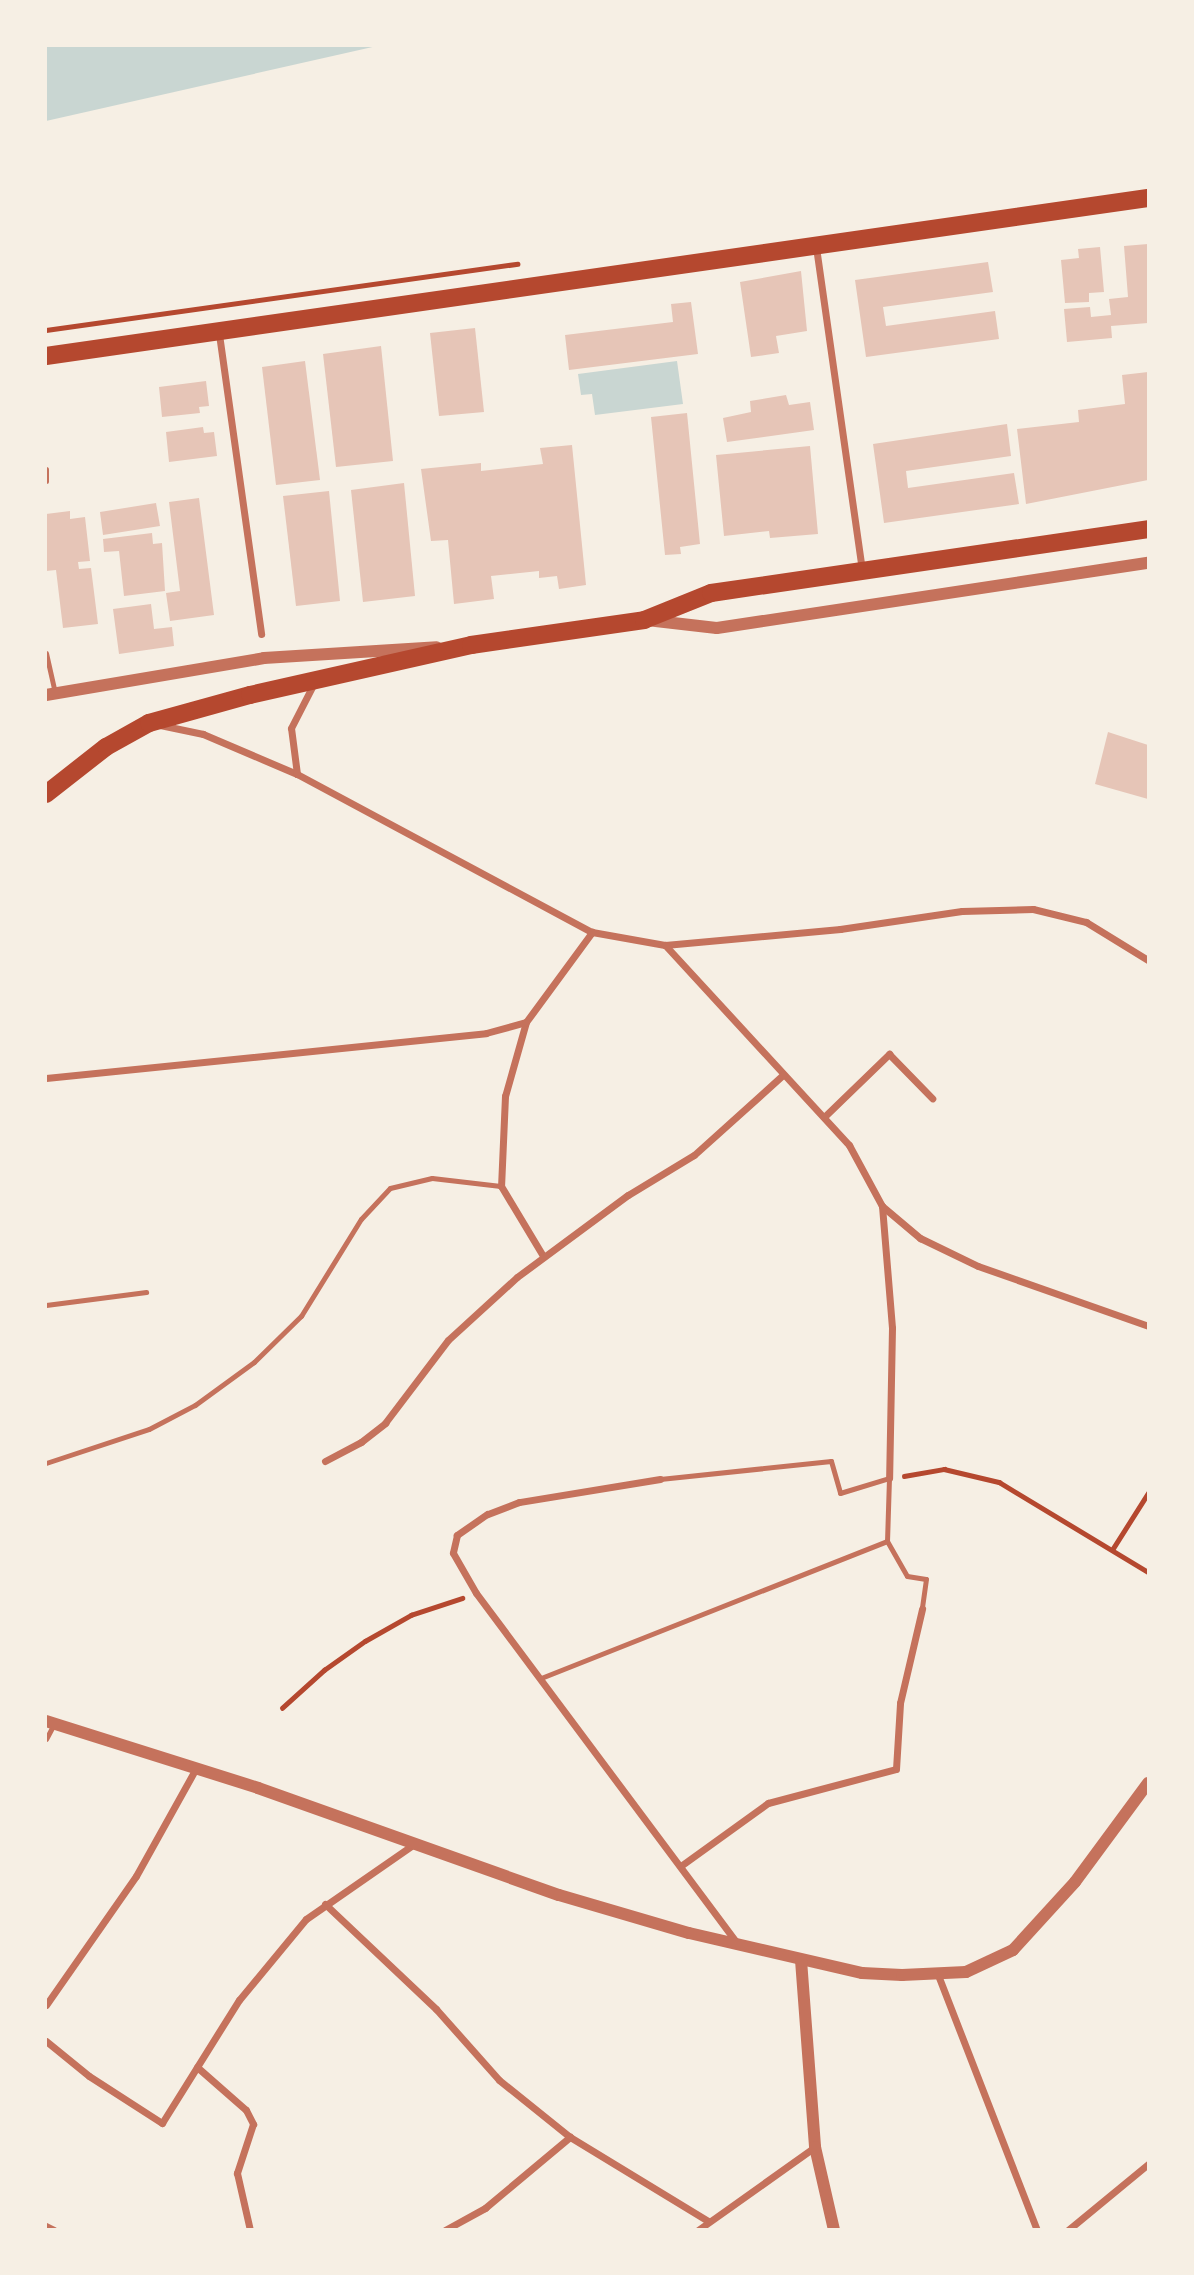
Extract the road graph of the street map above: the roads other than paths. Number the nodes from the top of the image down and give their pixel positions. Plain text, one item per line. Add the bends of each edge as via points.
1 (1149, 198) edge
2 (816, 245) junction
3 (219, 332) junction
4 (46, 359) edge
5 (46, 469) edge
6 (46, 481) edge
7 (1149, 530) edge
8 (1149, 563) edge
9 (862, 572) junction
10 (644, 620) junction
11 (261, 635) dead end
12 (471, 645) junction
13 (46, 653) edge
14 (316, 679) junction
15 (50, 694) edge
16 (149, 723) junction
17 (297, 774) junction
18 (46, 794) edge
19 (592, 932) junction
20 (664, 946) junction
21 (1149, 960) edge
22 (526, 1022) junction
23 (783, 1075) junction
24 (46, 1078) edge
25 (932, 1098) dead end
26 (824, 1117) junction
27 (501, 1186) junction
28 (882, 1206) junction
29 (543, 1256) junction
30 (146, 1292) dead end
31 (46, 1305) edge
32 (1149, 1326) edge
33 (326, 1461) dead end
34 (46, 1463) edge
35 (890, 1478) junction
36 (660, 1479) joint
37 (887, 1541) junction
38 (922, 1609) joint
39 (541, 1678) junction
40 (50, 1723) edge
41 (46, 1739) edge
42 (196, 1768) junction
43 (1149, 1783) edge
44 (413, 1845) junction
45 (682, 1864) junction
46 (326, 1904) junction
47 (738, 1944) junction
48 (801, 1960) junction
49 (938, 1975) junction
50 (46, 2005) edge
51 (46, 2041) edge
52 (197, 2067) junction
53 (570, 2137) junction
54 (815, 2147) junction
55 (1149, 2164) edge
56 (708, 2221) junction
57 (46, 2226) edge
58 (54, 2230) edge
59 (250, 2230) edge
60 (445, 2230) edge
61 (698, 2230) edge
62 (834, 2230) edge
63 (1037, 2230) edge
64 (1068, 2230) edge

1 - 2 main road
2 - 3 main road
2 - 9 street
3 - 4 main road
3 - 11 street
5 - 6 lane
7 - 9 main road
8 - 10 street via 717,628
9 - 10 main road via 711,593
10 - 12 main road
12 - 14 main road
12 - 15 street via 275,657
13 - 15 lane
14 - 16 main road
14 - 17 street via 291,728
16 - 17 street via 203,734
16 - 18 main road via 107,747
17 - 19 street
19 - 20 street
19 - 22 street
20 - 21 street via 840,929 962,911 1033,909 1086,922
20 - 23 street
22 - 24 street via 486,1033
22 - 27 street via 505,1096
23 - 26 street
23 - 29 street via 694,1155
25 - 26 street via 889,1054
26 - 28 street via 866,1172
27 - 29 street
27 - 34 lane via 432,1178 390,1188 361,1219 301,1316 254,1362 195,1405 149,1429
28 - 32 street via 919,1238 945,1252
28 - 35 street via 892,1328
29 - 33 street via 448,1340 384,1423 362,1442
30 - 31 lane
35 - 36 lane via 840,1493 831,1461
35 - 37 lane
36 - 39 street via 555,1495 487,1514 457,1535 453,1544 457,1563
37 - 38 lane via 907,1576 926,1579
37 - 39 lane
38 - 45 street via 900,1703 896,1769 768,1802
39 - 45 street
40 - 41 lane
40 - 42 street
42 - 44 street
42 - 50 street via 136,1877
43 - 49 street via 1036,1929 991,1963
44 - 46 street
44 - 47 street via 559,1895
45 - 47 street
46 - 52 street via 271,1958
46 - 53 street via 410,1982 499,2080
47 - 48 street
48 - 49 street via 863,1973
48 - 54 street
49 - 63 street
51 - 52 street via 89,2076 162,2123
52 - 59 street via 246,2110 253,2124 237,2173
53 - 56 street
53 - 60 street via 485,2208
54 - 56 street
54 - 62 street
55 - 64 street
56 - 61 street
57 - 58 street

